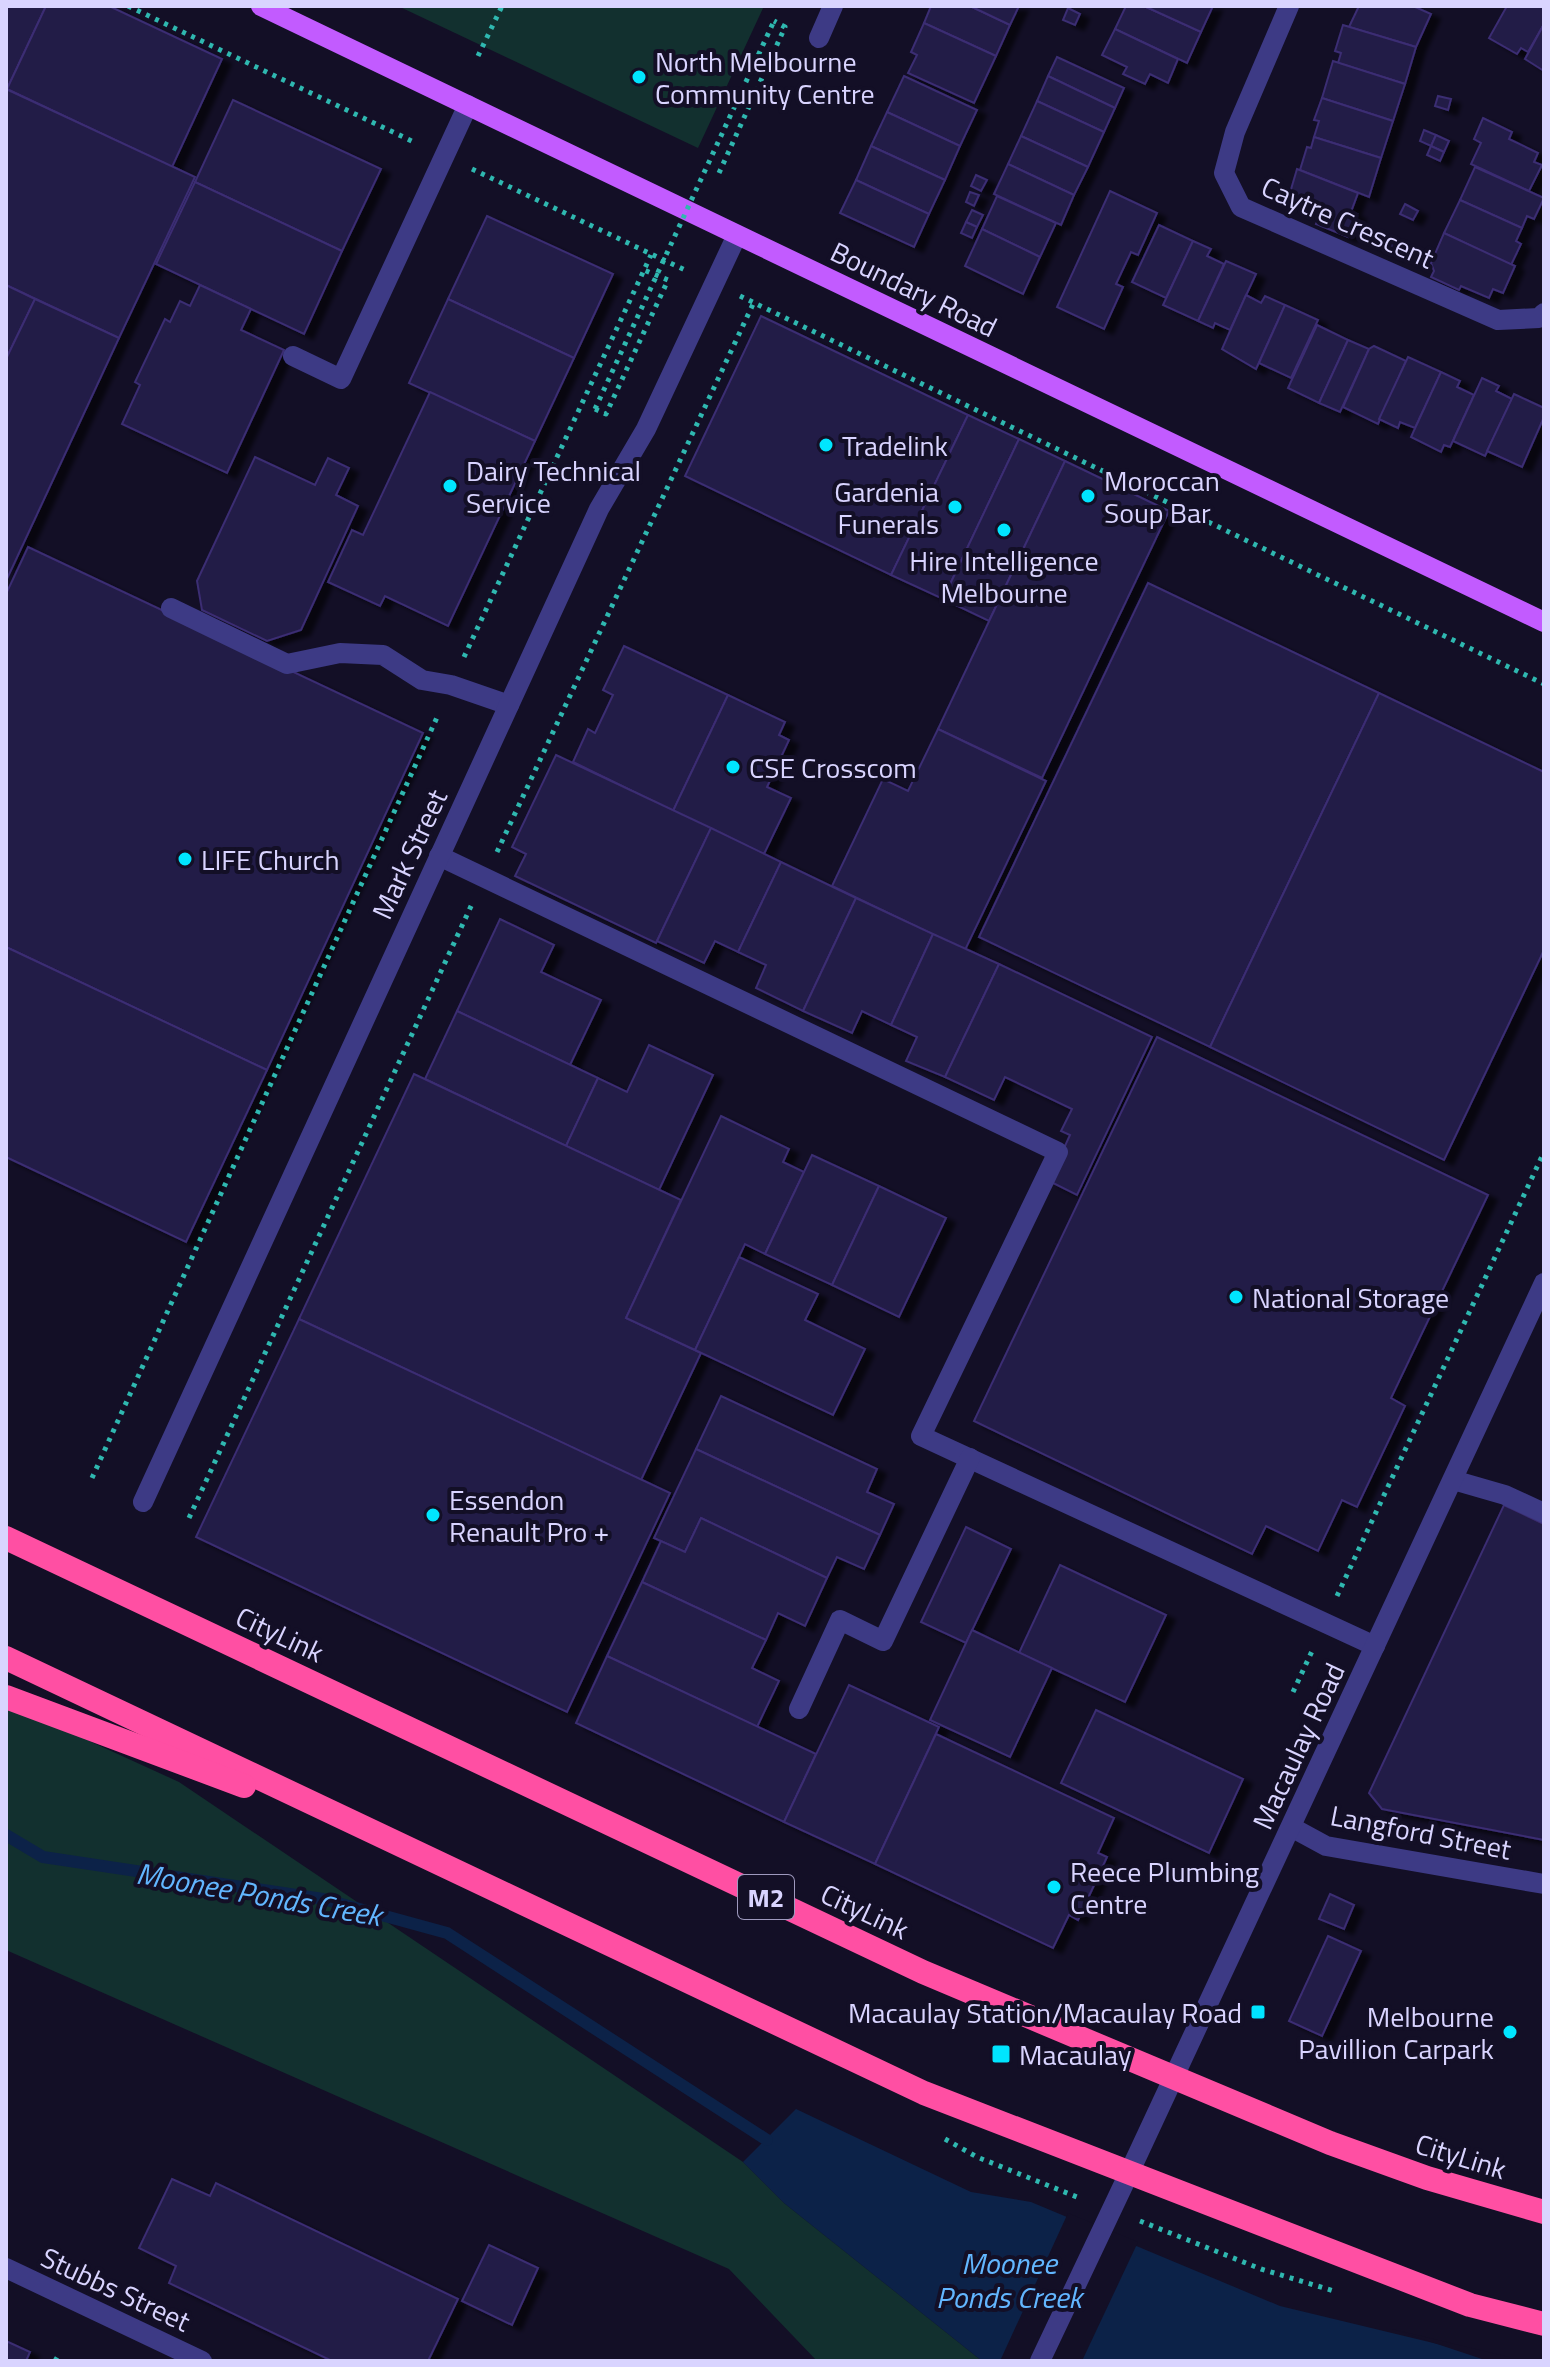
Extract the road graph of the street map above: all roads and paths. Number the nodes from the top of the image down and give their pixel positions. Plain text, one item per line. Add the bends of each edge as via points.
1 (128, 6) edge
2 (261, 6) edge
3 (502, 6) edge
4 (833, 6) edge
5 (1289, 6) edge
6 (819, 38) dead end
7 (478, 56) dead end
8 (468, 105) junction
9 (445, 157) junction
10 (719, 173) dead end
11 (737, 235) junction
12 (651, 255) junction
13 (644, 270) junction
14 (714, 284) junction
15 (754, 302) junction
16 (1541, 316) edge
17 (293, 356) dead end
18 (171, 608) dead end
19 (1544, 622) edge
20 (1544, 684) edge
21 (451, 685) junction
22 (509, 705) junction
23 (439, 856) junction
24 (484, 878) junction
25 (1544, 1152) edge
26 (1544, 1283) edge
27 (970, 1458) junction
28 (92, 1478) dead end
29 (1453, 1480) junction
30 (143, 1502) dead end
31 (1544, 1513) edge
32 (189, 1518) dead end
33 (6, 1538) edge
34 (1324, 1623) junction
35 (1375, 1646) junction
36 (6, 1658) edge
37 (1293, 1692) dead end
38 (6, 1697) edge
39 (799, 1709) dead end
40 (1291, 1827) junction
41 (403, 1846) junction
42 (1544, 1884) edge
43 (1544, 2212) edge
44 (6, 2268) edge
45 (1544, 2324) edge
46 (202, 2361) edge
47 (1040, 2361) edge

1 - 9 path
2 - 8 main road, Boundary Road
3 - 7 path
4 - 6 street
5 - 16 street, Caytre Crescent via 1235,132 1224,173 1241,207 1498,320
8 - 9 street
8 - 11 main road, Boundary Road
9 - 12 path
9 - 17 street via 341,379
10 - 13 path, bridge via 785,27 774,21 595,409 606,414 668,280
11 - 14 street, Mark Street
11 - 19 main road, Boundary Road
12 - 13 path
12 - 14 path
13 - 21 path
14 - 15 path
14 - 22 street, Mark Street via 646,429 599,509
15 - 20 path
15 - 24 path
18 - 21 street via 287,664 340,653 383,655 422,680
21 - 22 street
21 - 28 path
22 - 23 street, Mark Street
23 - 24 street
23 - 30 street, Mark Street
24 - 27 street via 1058,1152 921,1436
24 - 32 path
25 - 34 path
26 - 29 street, Macaulay Road
27 - 34 street
27 - 39 street via 883,1641 840,1620
29 - 31 street
29 - 35 street, Macaulay Road
33 - 43 highway, CityLink / M2, bridge via 923,1972 1330,2143
34 - 35 street
34 - 37 path
35 - 40 street, Macaulay Road
36 - 41 highway, bridge
38 - 41 highway, bridge
40 - 42 street, Langford Street via 1326,1846
40 - 47 street, Macaulay Road, bridge
41 - 45 highway, bridge via 924,2093 1470,2305
44 - 46 street, Stubbs Street

